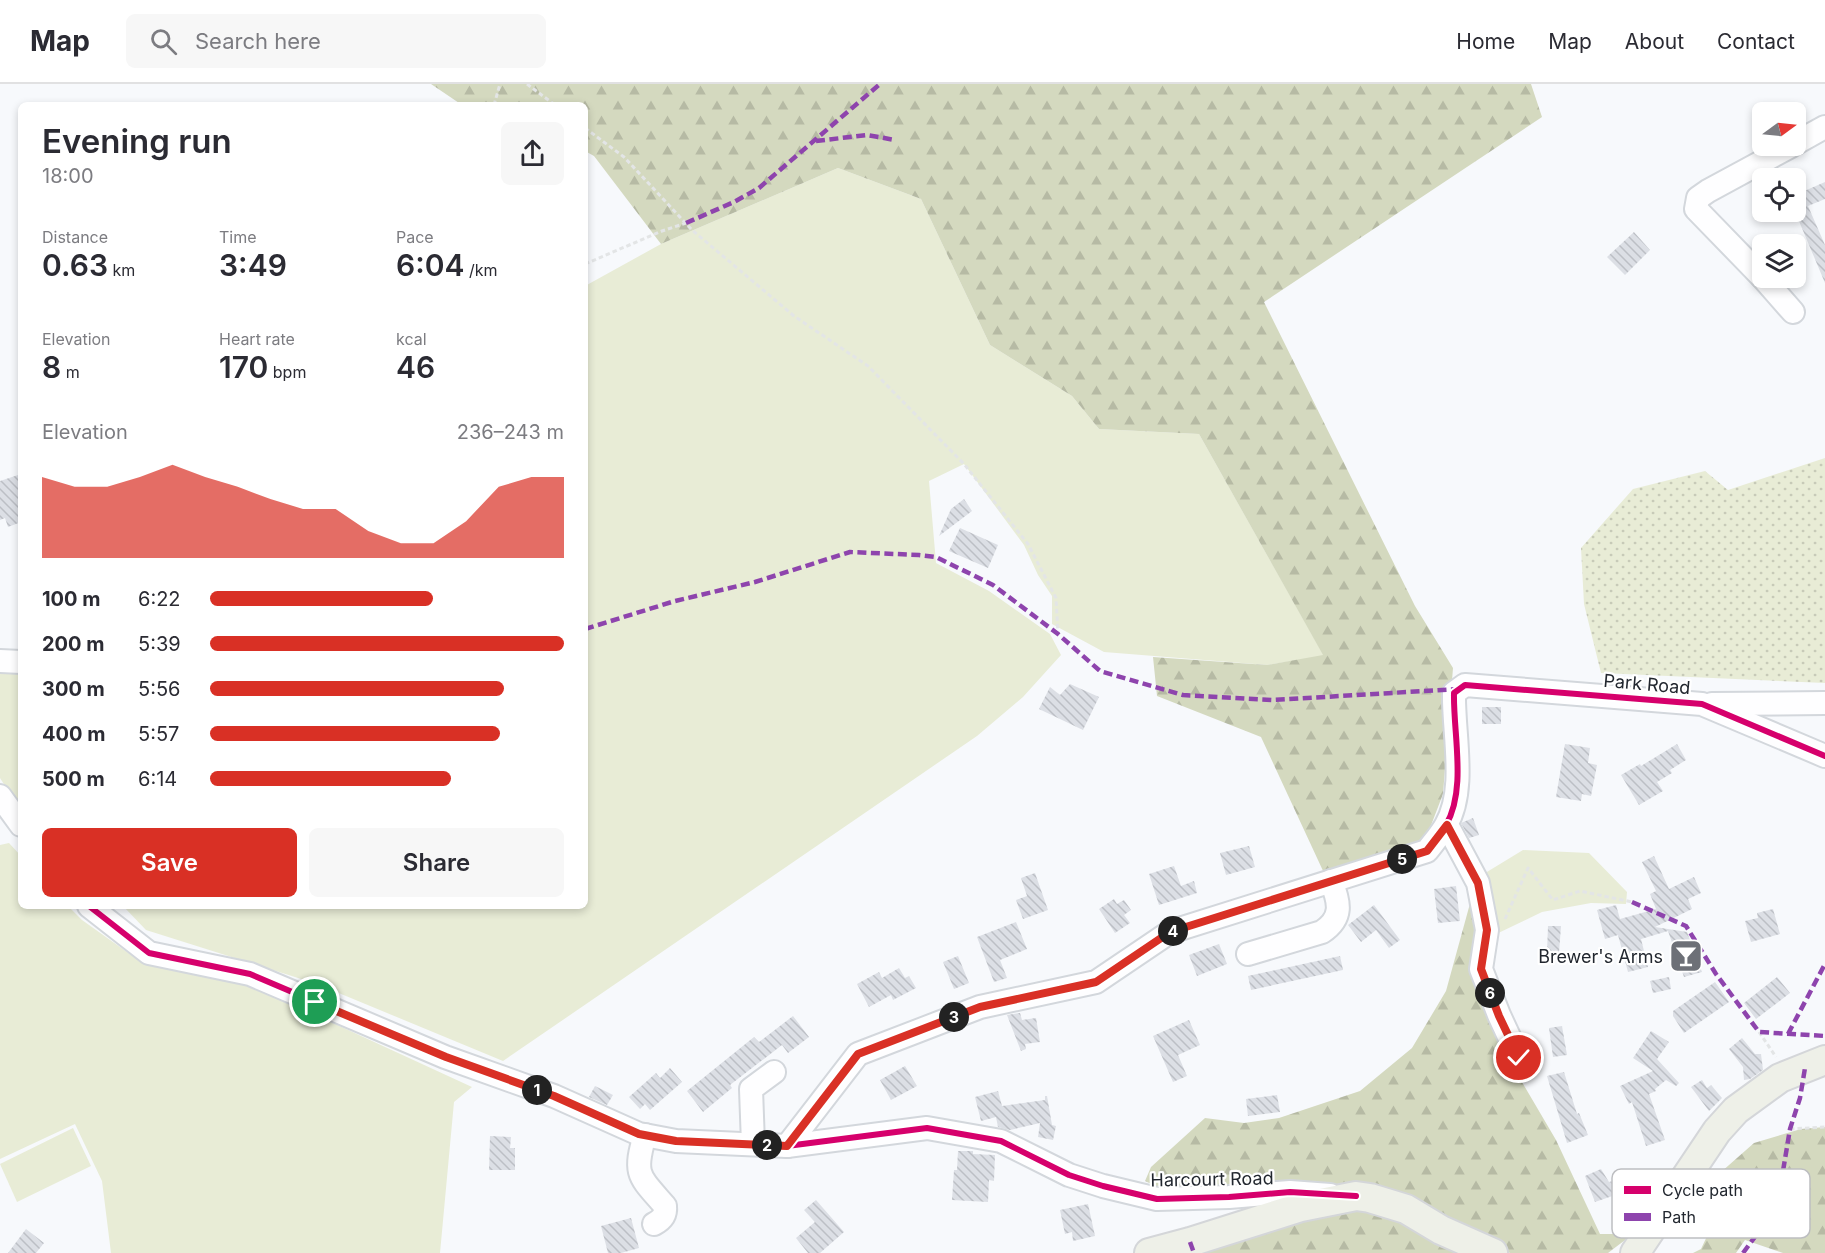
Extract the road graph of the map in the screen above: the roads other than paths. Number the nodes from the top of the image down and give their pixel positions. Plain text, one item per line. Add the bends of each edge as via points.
1 (1825, 127) edge
2 (1806, 137) edge
3 (1773, 156) edge
4 (1752, 266) edge
5 (1772, 288) edge
6 (1793, 312) dead end
7 (0, 661) edge
8 (18, 662) edge
9 (1825, 703) edge
10 (1702, 704) junction
11 (1825, 756) edge
12 (0, 796) edge
13 (18, 821) edge
14 (1447, 825) junction
15 (1331, 881) junction
16 (93, 909) edge
17 (1248, 954) dead end
18 (1519, 1058) dead end
19 (1825, 1060) edge
20 (774, 1072) dead end
21 (645, 1135) junction
22 (753, 1144) junction
23 (787, 1146) junction
24 (1691, 1169) edge
25 (1356, 1196) junction
26 (654, 1224) dead end
27 (1645, 1238) edge
28 (1149, 1253) edge
29 (1493, 1253) edge
30 (1635, 1253) edge

1 - 2 street
3 - 4 street via 1698,198 1696,209
5 - 6 street
7 - 8 street
9 - 10 street
10 - 11 street, Park Road
10 - 14 street, Park Road via 1465,685 1454,697 1457,778
12 - 13 street
14 - 15 street via 1427,851
14 - 18 street via 1478,883 1487,930 1481,969
15 - 17 street via 1339,900 1332,926
15 - 23 street via 1170,932 1096,982 980,1007 858,1054
16 - 21 street, Harcourt Road via 149,953 250,974
19 - 24 main road via 1780,1078 1736,1110
20 - 22 street via 751,1089
21 - 22 street, Harcourt Road via 676,1141
21 - 26 street via 638,1169 643,1181 665,1206 664,1218
22 - 23 street, Harcourt Road
23 - 25 street, Harcourt Road via 927,1128 1001,1141 1068,1175 1156,1199 1290,1192
25 - 28 main road via 1301,1207
25 - 29 main road via 1406,1209
27 - 30 main road

